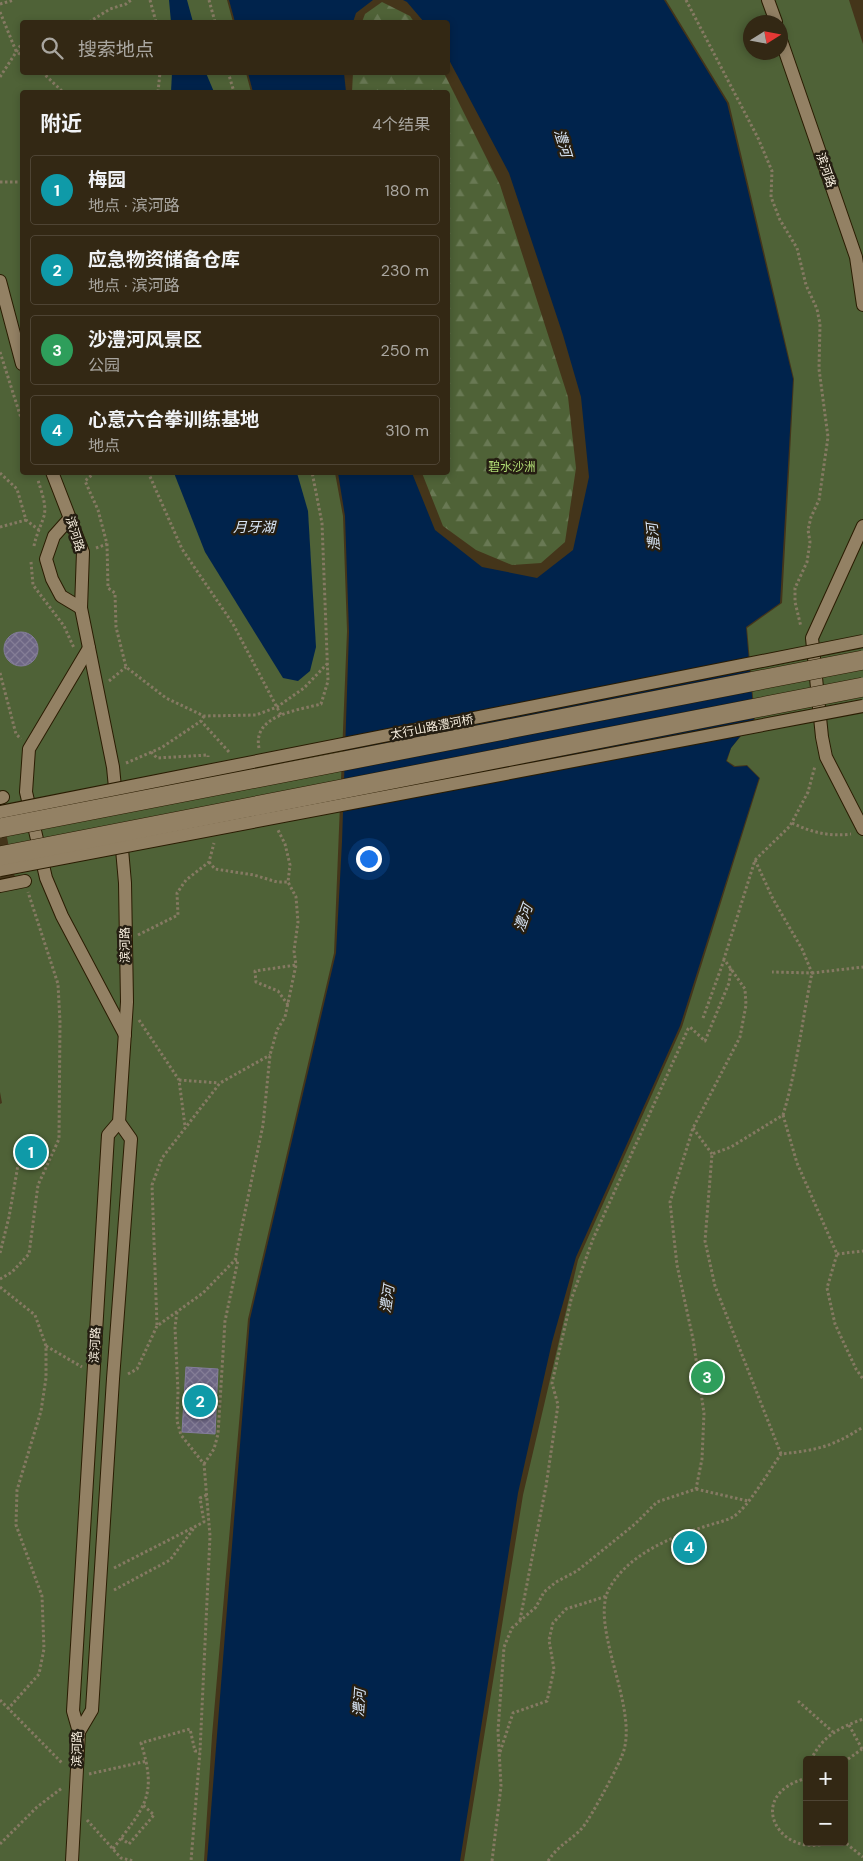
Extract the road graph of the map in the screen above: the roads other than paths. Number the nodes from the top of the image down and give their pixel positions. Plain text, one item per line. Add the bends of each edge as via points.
1 (768, 0) edge
2 (773, 15) edge
3 (788, 60) edge
4 (0, 281) edge
5 (863, 306) edge
6 (20, 356) edge
7 (53, 475) edge
8 (70, 518) junction
9 (863, 526) edge
10 (80, 608) junction
11 (863, 641) edge
12 (89, 648) junction
13 (863, 660) edge
14 (863, 687) edge
15 (863, 706) edge
16 (116, 798) junction
17 (0, 812) edge
18 (0, 828) edge
19 (863, 829) edge
20 (121, 840) junction
21 (0, 856) edge
22 (0, 870) edge
23 (25, 881) road end
24 (0, 886) edge
25 (125, 1036) junction
26 (119, 1122) junction
27 (94, 1370) junction
28 (113, 1375) junction
29 (82, 1573) junction
30 (101, 1575) junction
31 (79, 1732) junction
32 (72, 1861) edge

1 - 2 street
3 - 5 street, 滨河路 via 856,257
4 - 6 street
7 - 8 street, 滨河路
8 - 10 street, 滨河路 via 83,552
8 - 10 street via 52,540 46,559 61,596
9 - 19 street via 812,638 826,756
10 - 12 street, 滨河路
11 - 16 street, 太行山路澧河桥, bridge
12 - 16 street, 滨河路 via 113,767
12 - 25 street via 29,749 26,792 46,878 62,916
13 - 16 main road, 太行山路澧河桥, bridge
14 - 20 main road, bridge
15 - 20 street, bridge
16 - 17 street, 太行山路澧河桥, bridge
16 - 18 main road, 太行山路澧河桥, bridge
20 - 21 main road, bridge
20 - 22 street, bridge
20 - 25 street, 滨河路 via 125,883
23 - 24 street
25 - 26 street, 滨河路
26 - 27 street, 滨河路 via 108,1135
26 - 28 street via 131,1138
27 - 28 street
27 - 29 street, 滨河路
28 - 30 street
29 - 30 street
29 - 31 street, 滨河路 via 73,1711
30 - 31 street via 92,1710
31 - 32 street, 滨河路

